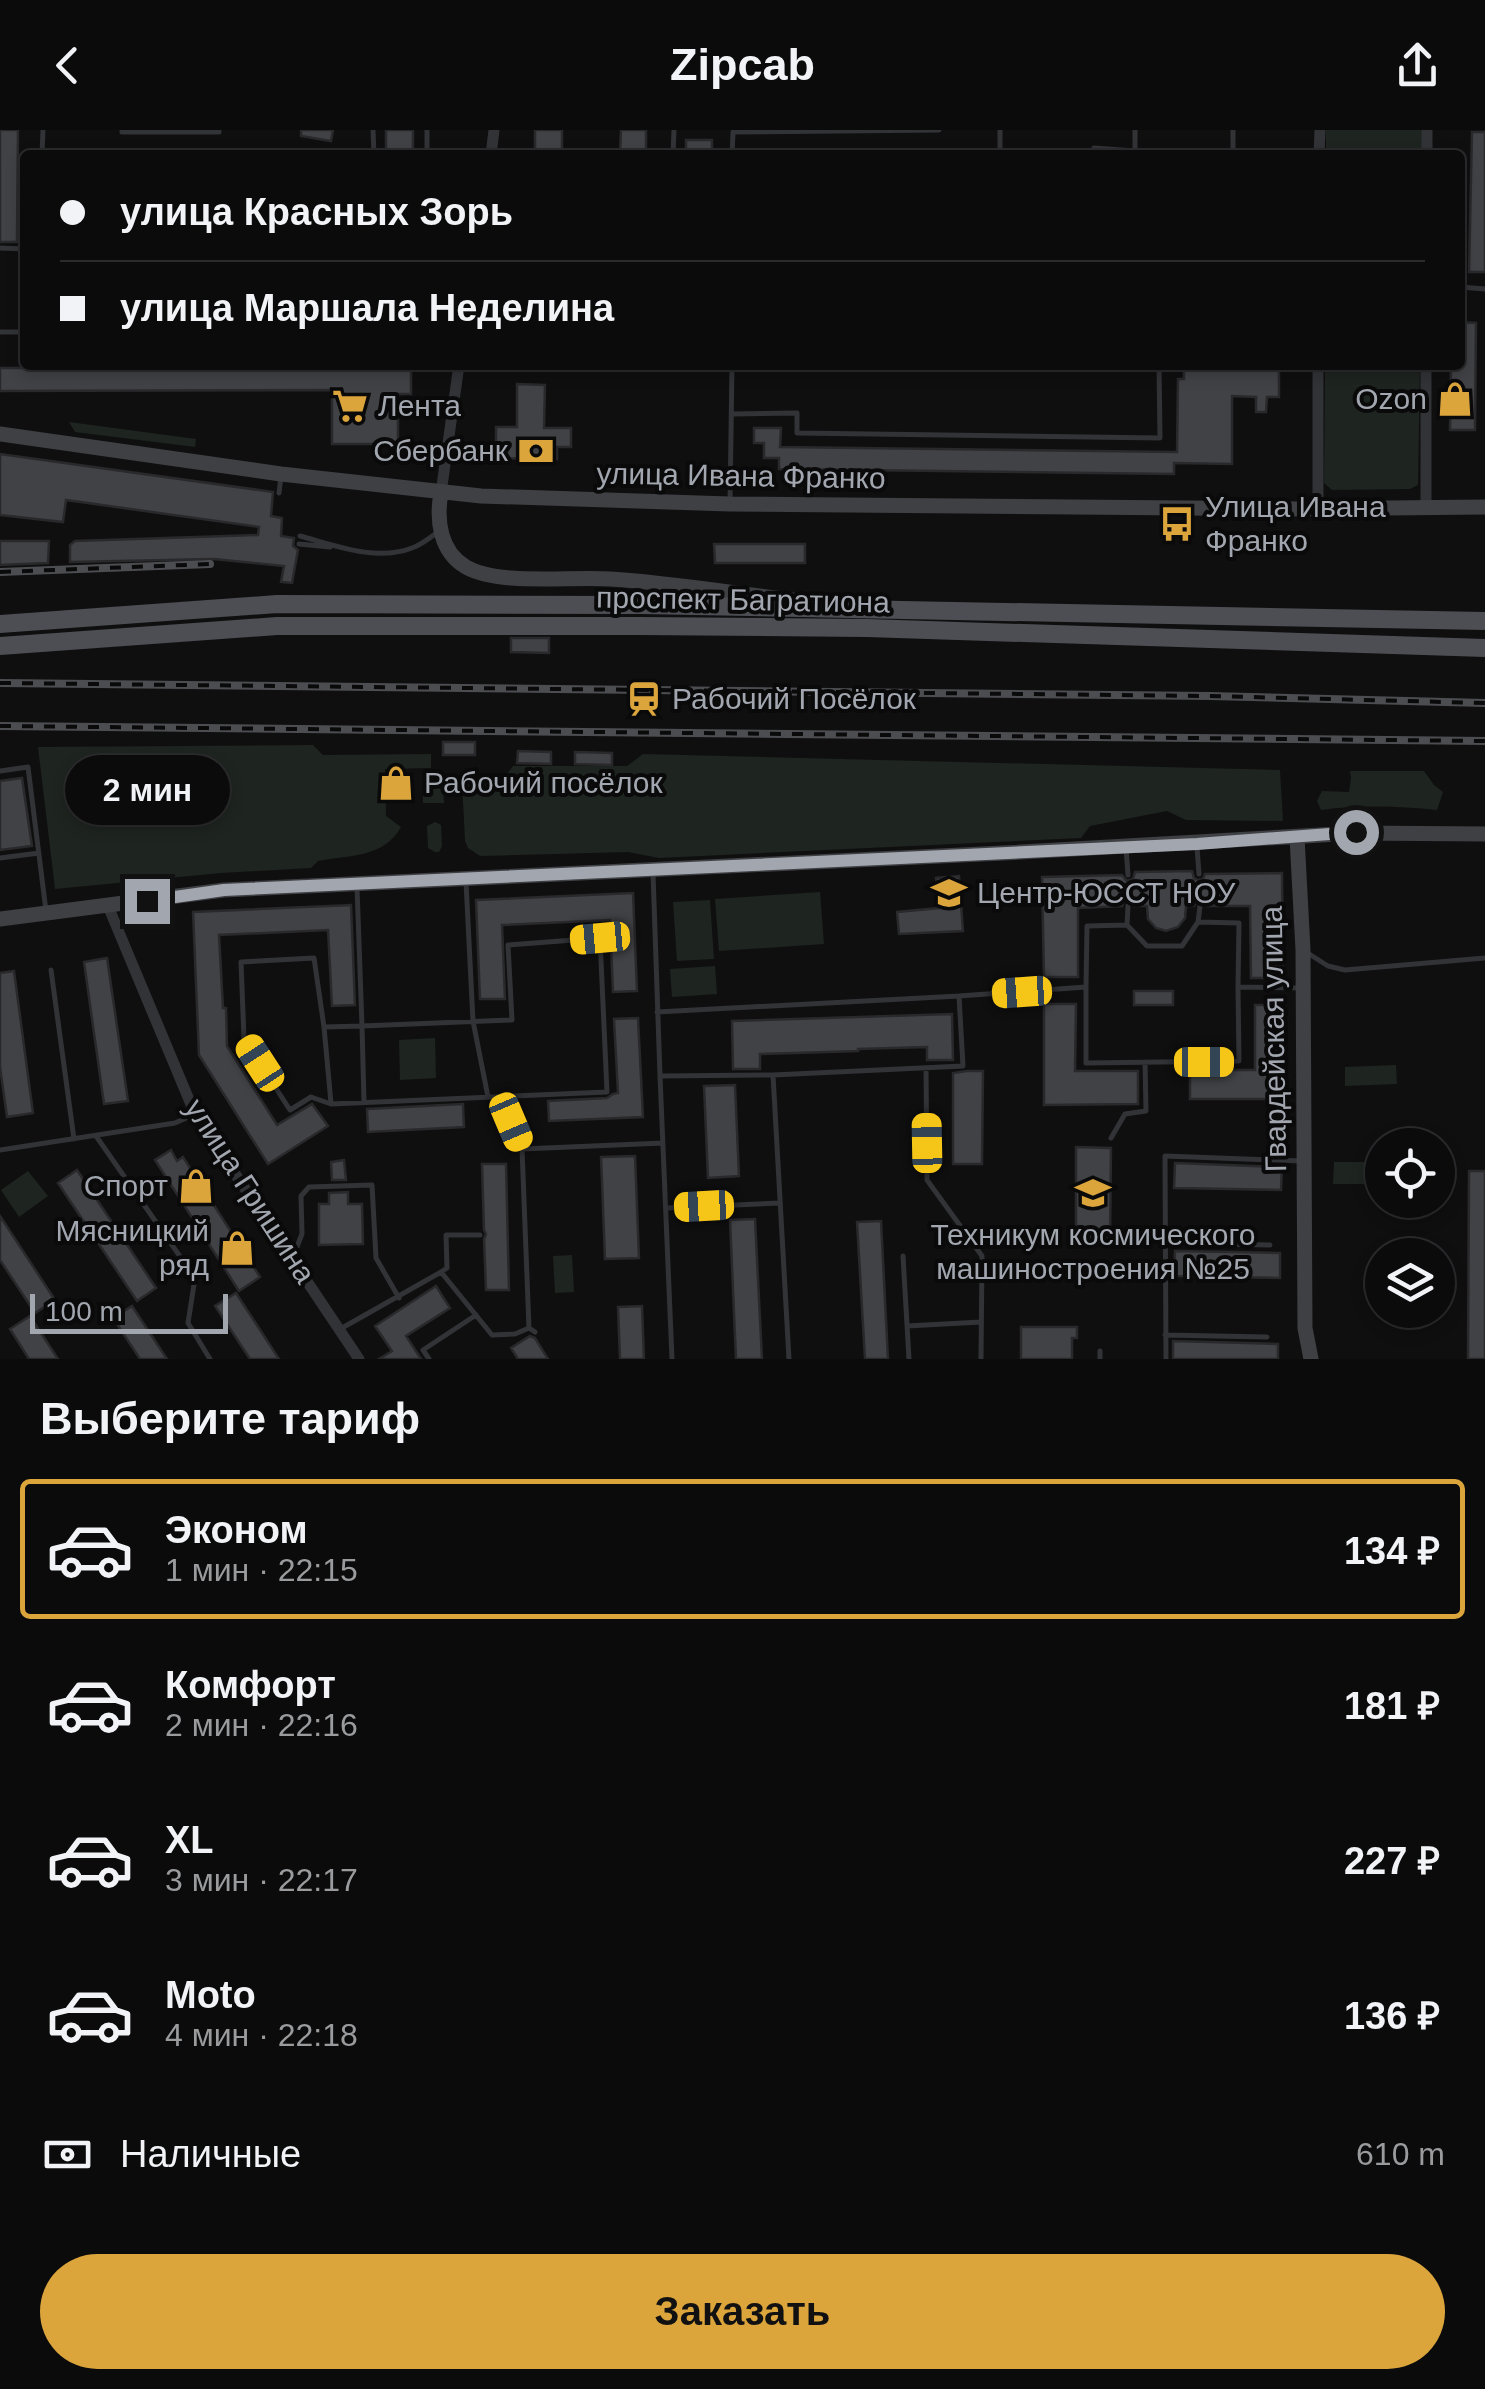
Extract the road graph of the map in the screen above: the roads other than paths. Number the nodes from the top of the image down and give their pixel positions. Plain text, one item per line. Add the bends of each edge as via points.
1 (122, 130) edge
2 (219, 130) edge
3 (940, 130) edge
4 (733, 131) edge
5 (1094, 148) dead end
6 (1110, 150) edge
7 (459, 370) edge
8 (732, 370) edge
9 (1158, 370) edge
10 (1318, 370) edge
11 (1426, 370) edge
12 (732, 414) junction
13 (0, 434) edge
14 (281, 474) junction
15 (279, 492) dead end
16 (440, 493) junction
17 (730, 504) junction
18 (1426, 508) junction
19 (1485, 508) edge
20 (1318, 509) junction
21 (440, 531) junction
22 (299, 540) dead end
23 (869, 608) junction
24 (1485, 621) edge
25 (0, 624) edge
26 (0, 646) edge
27 (1485, 648) edge
28 (0, 771) edge
29 (1485, 834) edge
30 (1297, 837) junction
31 (1197, 844) junction
32 (1126, 846) junction
33 (39, 853) junction
34 (0, 858) edge
35 (653, 870) junction
36 (1199, 874) dead end
37 (1128, 875) dead end
38 (466, 879) junction
39 (356, 884) junction
40 (108, 906) junction
41 (1128, 906) dead end
42 (1200, 906) dead end
43 (46, 914) junction
44 (0, 920) edge
45 (1198, 922) junction
46 (1127, 925) junction
47 (1303, 950) junction
48 (1485, 958) edge
49 (51, 970) dead end
50 (1238, 986) junction
51 (1086, 988) junction
52 (1303, 988) junction
53 (958, 996) junction
54 (658, 1012) junction
55 (473, 1020) junction
56 (324, 1026) junction
57 (362, 1026) junction
58 (1145, 1062) junction
59 (926, 1068) junction
60 (774, 1074) junction
61 (660, 1076) junction
62 (500, 1096) junction
63 (488, 1097) junction
64 (364, 1102) junction
65 (331, 1104) junction
66 (195, 1114) junction
67 (96, 1136) junction
68 (1111, 1138) dead end
69 (74, 1139) junction
70 (663, 1143) junction
71 (522, 1148) junction
72 (0, 1150) edge
73 (1304, 1161) junction
74 (779, 1203) junction
75 (666, 1208) junction
76 (480, 1234) dead end
77 (1165, 1243) junction
78 (1270, 1245) dead end
79 (903, 1256) dead end
80 (292, 1257) junction
81 (441, 1272) junction
82 (399, 1298) junction
83 (476, 1315) junction
84 (981, 1322) junction
85 (907, 1326) junction
86 (340, 1329) junction
87 (1166, 1335) junction
88 (1267, 1337) dead end
89 (1100, 1350) dead end
90 (210, 1359) edge
91 (359, 1359) edge
92 (429, 1359) edge
93 (672, 1359) edge
94 (789, 1359) edge
95 (908, 1359) edge
96 (981, 1359) edge
97 (1100, 1359) edge
98 (1166, 1359) edge
99 (1311, 1359) edge

1 - 2 lane
3 - 4 lane
5 - 6 lane
7 - 16 street
8 - 12 lane
9 - 12 lane via 1160,438 797,433 797,413
10 - 20 street
11 - 18 street
12 - 17 lane
13 - 14 street, улица Ивана Франко
14 - 15 lane
14 - 16 street, улица Ивана Франко
16 - 17 street, улица Ивана Франко
16 - 21 street
17 - 20 street, улица Ивана Франко
18 - 19 street, улица Ивана Франко
18 - 20 street, улица Ивана Франко
21 - 22 lane via 414,548 389,552
21 - 23 street via 463,566 491,575 610,579
23 - 24 main road, проспект Багратиона
23 - 25 main road, проспект Багратиона via 277,604
26 - 27 main road, проспект Багратиона via 277,626 640,626
28 - 33 lane via 28,767
29 - 30 street
30 - 31 street
30 - 47 street, Гвардейская улица
31 - 32 street
31 - 36 lane
32 - 35 street
32 - 37 lane
33 - 34 lane
33 - 43 lane
35 - 38 street
35 - 54 lane
38 - 39 street
38 - 55 lane
39 - 40 street via 224,890
39 - 57 lane
40 - 43 street
40 - 66 street, улица Гришина
41 - 46 lane
42 - 45 lane
43 - 44 street
45 - 46 lane via 1182,946 1147,946
45 - 50 lane via 1238,922
46 - 51 lane via 1087,926
47 - 48 lane via 1345,970
47 - 52 street, Гвардейская улица
49 - 69 lane
50 - 52 lane
50 - 58 lane via 1239,1062
51 - 53 lane
51 - 58 lane via 1086,1063
52 - 73 street, Гвардейская улица
53 - 54 lane
53 - 59 lane via 962,1066
54 - 61 lane
55 - 57 lane
55 - 62 lane via 512,1020 508,945 600,938 607,1092
55 - 63 lane
56 - 57 lane
56 - 65 lane
56 - 65 lane via 314,958 241,962 244,1039 290,1110 311,1097
57 - 64 lane
58 - 68 lane via 1146,1111 1125,1114
59 - 60 lane
59 - 84 lane via 927,1180 982,1256
60 - 61 lane
60 - 74 lane
61 - 70 lane
62 - 63 lane
62 - 71 lane
63 - 64 lane
64 - 65 lane
66 - 67 lane
66 - 80 street, улица Гришина
67 - 69 lane
67 - 90 lane via 195,1278 188,1323
69 - 72 lane
70 - 71 lane
70 - 75 lane
71 - 83 lane via 532,1330 492,1334
73 - 77 lane via 1164,1156
73 - 99 street, Гвардейская улица
74 - 75 lane
74 - 94 lane
75 - 93 lane
76 - 81 lane via 446,1236 447,1268
77 - 78 lane
77 - 87 lane
79 - 85 lane
80 - 82 lane via 302,1234 304,1191 372,1185 376,1258
80 - 86 street, улица Гришина
81 - 82 lane
81 - 83 lane
82 - 86 lane
83 - 92 lane via 423,1350
84 - 85 lane
84 - 96 lane
85 - 95 lane
86 - 91 street, улица Гришина
87 - 88 lane
87 - 98 lane
89 - 97 lane

